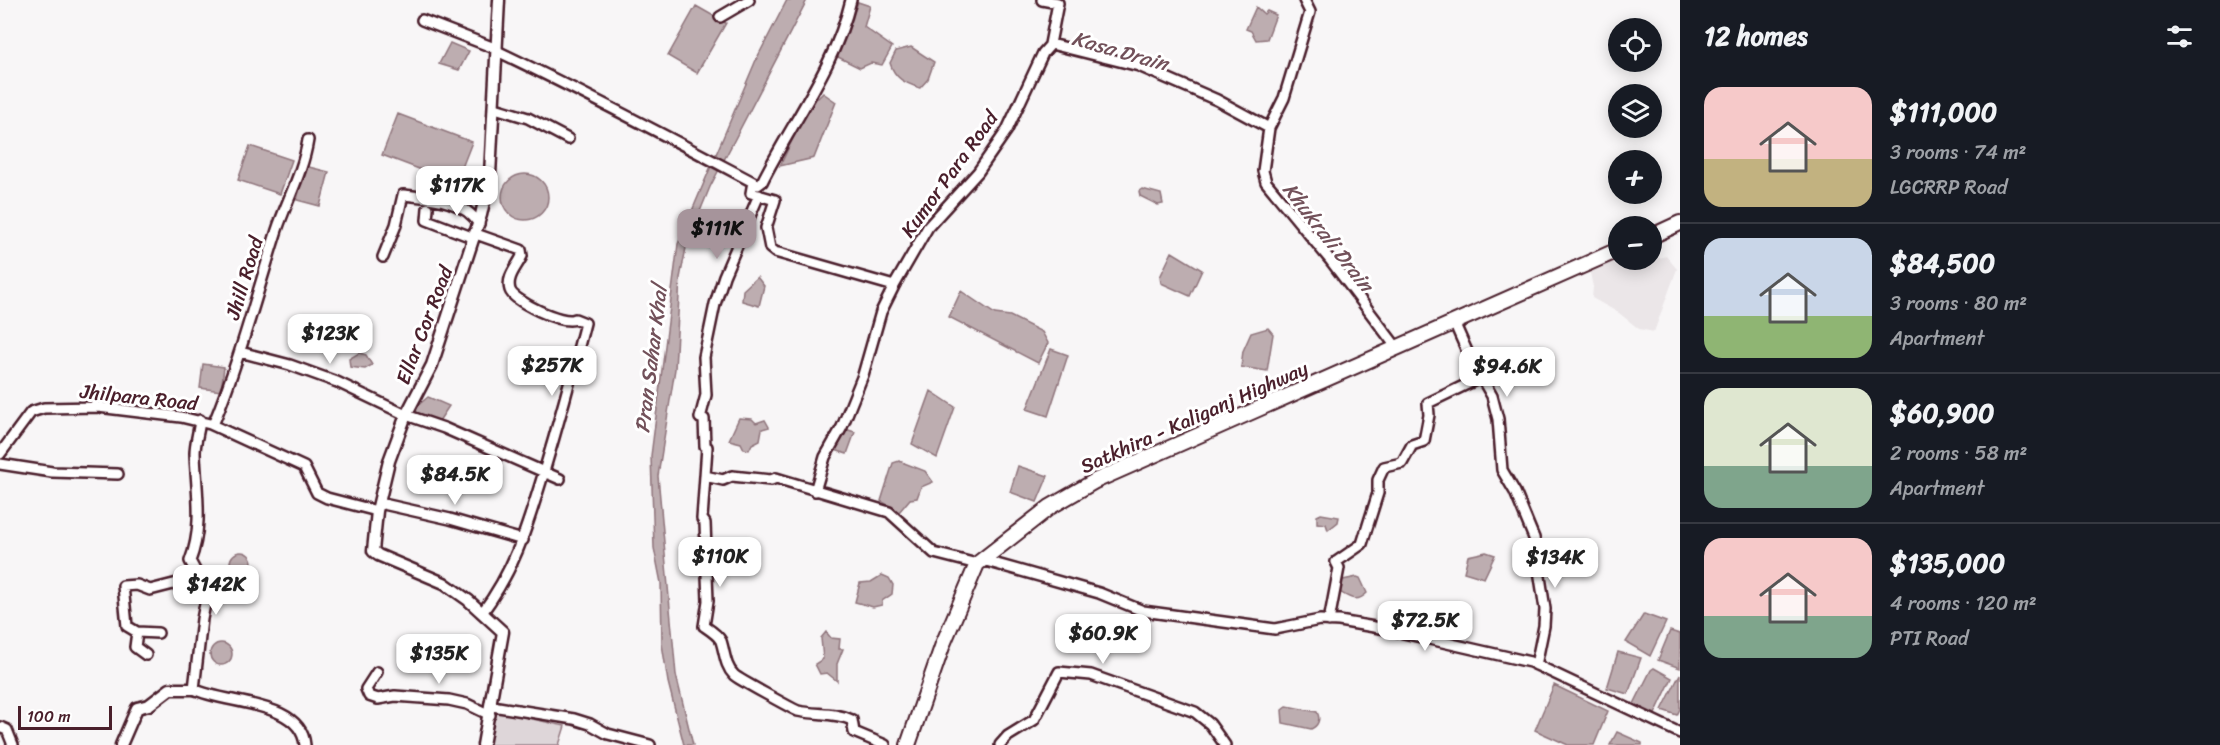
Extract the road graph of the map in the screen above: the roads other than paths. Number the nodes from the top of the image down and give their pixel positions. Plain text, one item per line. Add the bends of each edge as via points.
1 (499, 0) edge
2 (749, 0) edge
3 (850, 0) edge
4 (1042, 0) edge
5 (1304, 0) edge
6 (720, 17) dead end
7 (422, 20) dead end
8 (1050, 44) junction
9 (497, 50) junction
10 (495, 108) junction
11 (1269, 128) junction
12 (568, 139) dead end
13 (308, 140) dead end
14 (753, 182) junction
15 (759, 195) junction
16 (428, 208) dead end
17 (1680, 223) edge
18 (1662, 231) edge
19 (476, 232) junction
20 (1608, 254) edge
21 (383, 257) dead end
22 (894, 286) junction
23 (1454, 322) junction
24 (1397, 348) junction
25 (240, 352) junction
26 (1482, 377) junction
27 (406, 415) junction
28 (200, 420) junction
29 (213, 425) junction
30 (0, 454) edge
31 (0, 464) edge
32 (544, 472) junction
33 (118, 474) dead end
34 (705, 476) junction
35 (560, 479) dead end
36 (815, 491) junction
37 (378, 507) junction
38 (197, 512) dead end
39 (523, 540) junction
40 (188, 560) dead end
41 (977, 564) junction
42 (241, 574) dead end
43 (201, 577) junction
44 (209, 584) junction
45 (482, 614) junction
46 (1329, 621) junction
47 (137, 632) junction
48 (158, 633) dead end
49 (146, 655) dead end
50 (1536, 665) junction
51 (377, 672) dead end
52 (194, 689) junction
53 (491, 711) junction
54 (0, 727) edge
55 (1680, 733) edge
56 (13, 745) edge
57 (121, 745) edge
58 (305, 745) edge
59 (483, 745) edge
60 (650, 745) edge
61 (885, 745) edge
62 (908, 745) edge
63 (1000, 745) edge
64 (1225, 745) edge

1 - 9 main road, Ellar Cor Road
2 - 6 street
3 - 14 street via 822,76 762,182
4 - 8 street via 1058,3
5 - 11 street via 1310,12 1284,98
7 - 9 street
8 - 11 street via 1139,66
8 - 22 street, Kumor Para Road via 1042,53 1007,130 978,172 928,227
9 - 10 main road, Ellar Cor Road
9 - 14 street
10 - 12 street via 528,118
10 - 19 main road, Ellar Cor Road via 490,175
11 - 24 street via 1263,171 1266,182
13 - 25 street, Jhill Road via 304,163 289,194
14 - 15 street via 751,193
15 - 22 street via 774,200 766,228 770,248 775,252
15 - 34 street via 724,276 704,357 706,395 700,418 706,426
16 - 19 street via 427,220
17 - 18 highway
19 - 21 street via 472,213 442,199 403,195
19 - 27 main road, Ellar Cor Road via 432,365
19 - 32 street via 520,250 522,256 509,278 515,298 550,317 585,323
20 - 23 highway, Satkhira - Kaliganj Highway
22 - 36 street, Kumor Para Road via 880,312 863,375 825,457
23 - 24 highway, Satkhira - Kaliganj Highway
23 - 26 street
24 - 41 highway, Satkhira - Kaliganj Highway via 1095,481 1050,507
25 - 27 street via 337,382
25 - 29 street, Jhill Road
26 - 46 street via 1428,403 1430,415 1424,441 1412,445 1402,463 1384,466 1362,544 1336,562 1340,568
26 - 50 street via 1498,419 1502,470 1534,538 1545,609
27 - 32 street
27 - 37 main road, Ellar Cor Road via 389,460
28 - 29 street, Jhilpara Road
28 - 30 street, Jhilpara Road via 98,407 44,408 31,412
28 - 43 street via 195,456 200,513 190,561
29 - 37 street, Jhilpara Road via 304,467 317,493
31 - 33 street via 52,472
32 - 35 street
32 - 39 street
34 - 36 street via 723,480 732,476 776,478
34 - 61 street via 702,519 708,601 704,626 720,639 733,675 796,710 852,720 855,732
36 - 41 street via 889,512 934,553
37 - 39 street, Jhilpara Road via 450,519
37 - 45 main road, Ellar Cor Road via 373,551 444,583
38 - 40 street
39 - 45 street via 501,589
41 - 46 street via 986,561 1143,611 1275,629
41 - 62 highway, Satkhira - Kaliganj Highway
42 - 44 street via 228,582 214,579
43 - 44 street
43 - 47 street via 150,591 137,585 123,586 127,626
44 - 52 street
45 - 53 main road via 504,637
46 - 50 street via 1386,629
47 - 48 street
47 - 49 street via 135,647
50 - 55 street
51 - 53 street via 366,689 373,698 450,700
52 - 57 main road via 170,689 149,705 137,708
52 - 58 street via 276,711 292,720 304,735
53 - 59 main road
53 - 60 street via 574,719 618,738
54 - 56 street via 7,730
63 - 64 street via 1034,720 1059,672 1091,675 1195,712 1210,724

